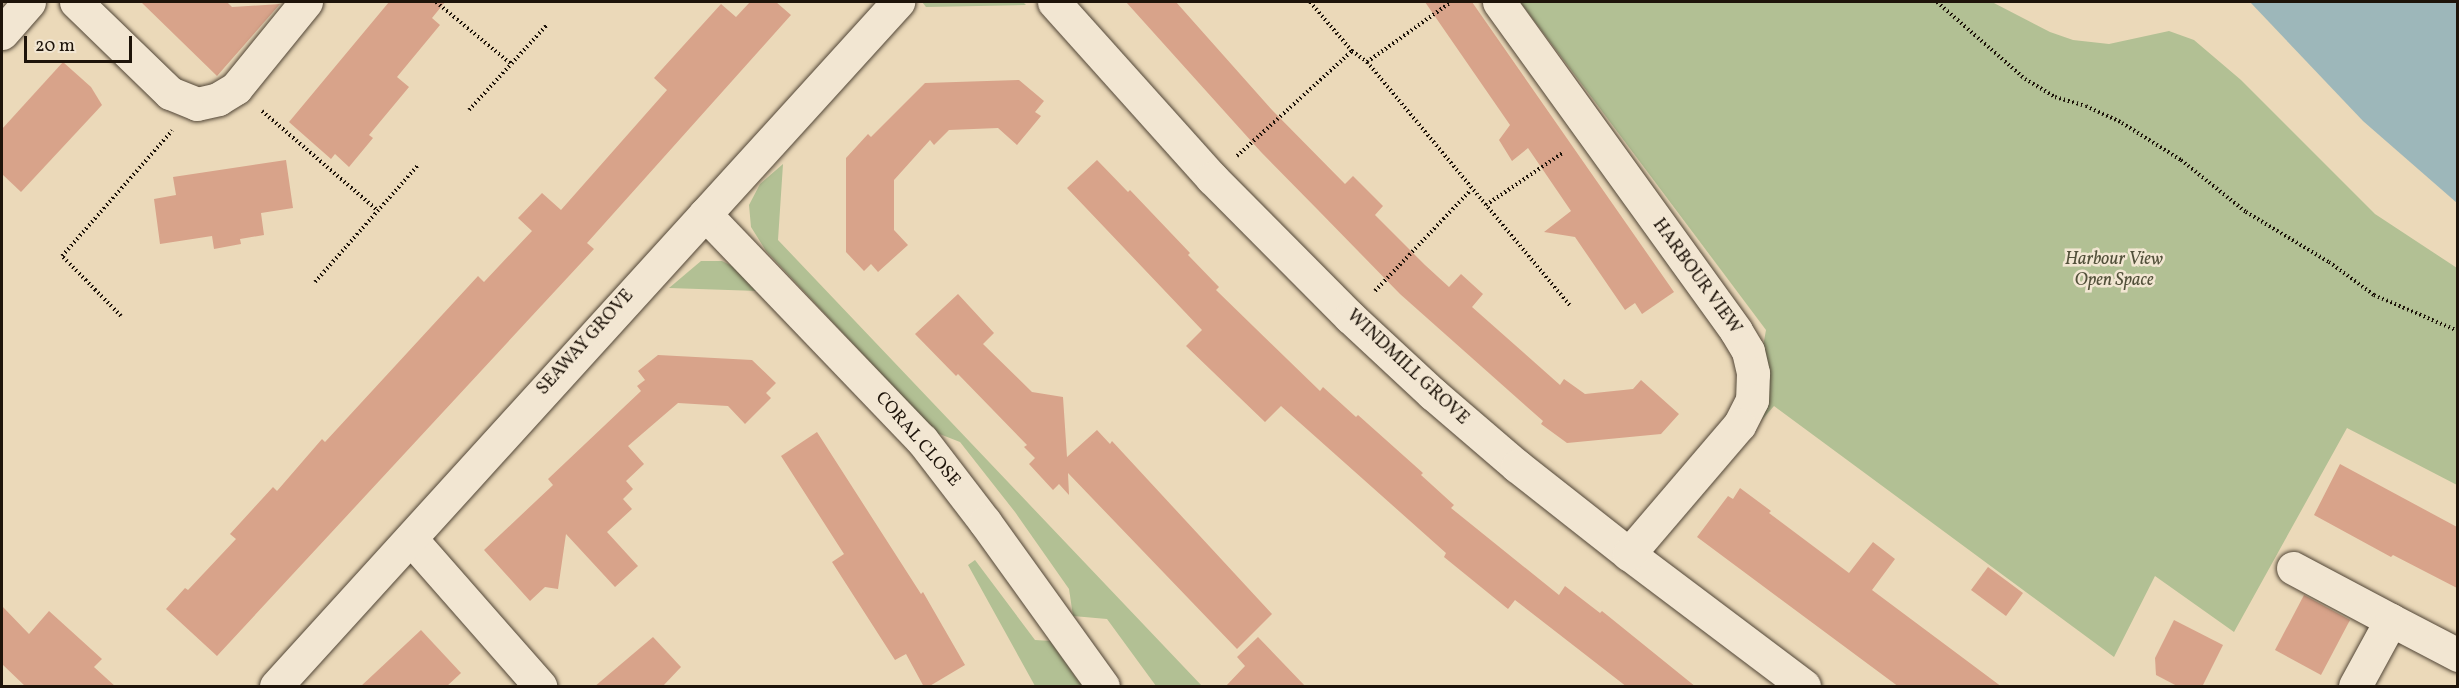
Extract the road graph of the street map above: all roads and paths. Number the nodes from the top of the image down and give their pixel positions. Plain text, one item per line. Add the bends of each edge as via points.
1 (29, 2) edge
2 (76, 2) edge
3 (306, 2) edge
4 (436, 2) edge
5 (898, 2) edge
6 (1054, 2) edge
7 (1310, 2) edge
8 (1451, 2) edge
9 (1499, 2) edge
10 (1937, 2) edge
11 (547, 25) dead end
12 (2, 33) edge
13 (1352, 51) junction
14 (1367, 62) junction
15 (510, 63) junction
16 (236, 88) junction
17 (197, 104) junction
18 (468, 110) dead end
19 (1592, 133) junction
20 (419, 164) dead end
21 (1212, 178) junction
22 (1471, 190) junction
23 (1486, 205) junction
24 (377, 210) junction
25 (705, 214) junction
26 (315, 282) dead end
27 (1571, 307) dead end
28 (121, 316) dead end
29 (1350, 317) junction
30 (2457, 331) edge
31 (411, 539) junction
32 (1629, 554) junction
33 (2293, 568) dead end
34 (2391, 620) junction
35 (2457, 655) edge
36 (276, 687) edge
37 (540, 687) edge
38 (1103, 687) edge
39 (1804, 687) edge
40 (2355, 687) edge

1 - 12 street
2 - 17 street via 170,93
3 - 16 street
4 - 15 path
5 - 25 street, SEAWAY GROVE
6 - 21 street, WINDMILL GROVE
7 - 13 path
8 - 14 path
9 - 19 street, HARBOUR VIEW
10 - 30 path via 2025,79 2055,97 2122,123 2181,160 2246,212 2329,262 2374,295
11 - 15 path
13 - 14 path
13 - 21 path
14 - 22 path
15 - 18 path
16 - 17 street via 218,99
16 - 24 path
17 - 28 path via 62,256
19 - 23 path
19 - 32 street, HARBOUR VIEW via 1736,331 1748,351 1753,373 1752,400 1739,425
20 - 24 path
21 - 29 street, WINDMILL GROVE
22 - 23 path
22 - 29 path
23 - 27 path
24 - 26 path
25 - 31 street, SEAWAY GROVE
25 - 38 street, CORAL CLOSE via 922,440
29 - 32 street, WINDMILL GROVE via 1517,466
31 - 36 street, SEAWAY GROVE
31 - 37 street
32 - 39 street, WINDMILL GROVE
33 - 34 street
34 - 35 street
34 - 40 street

